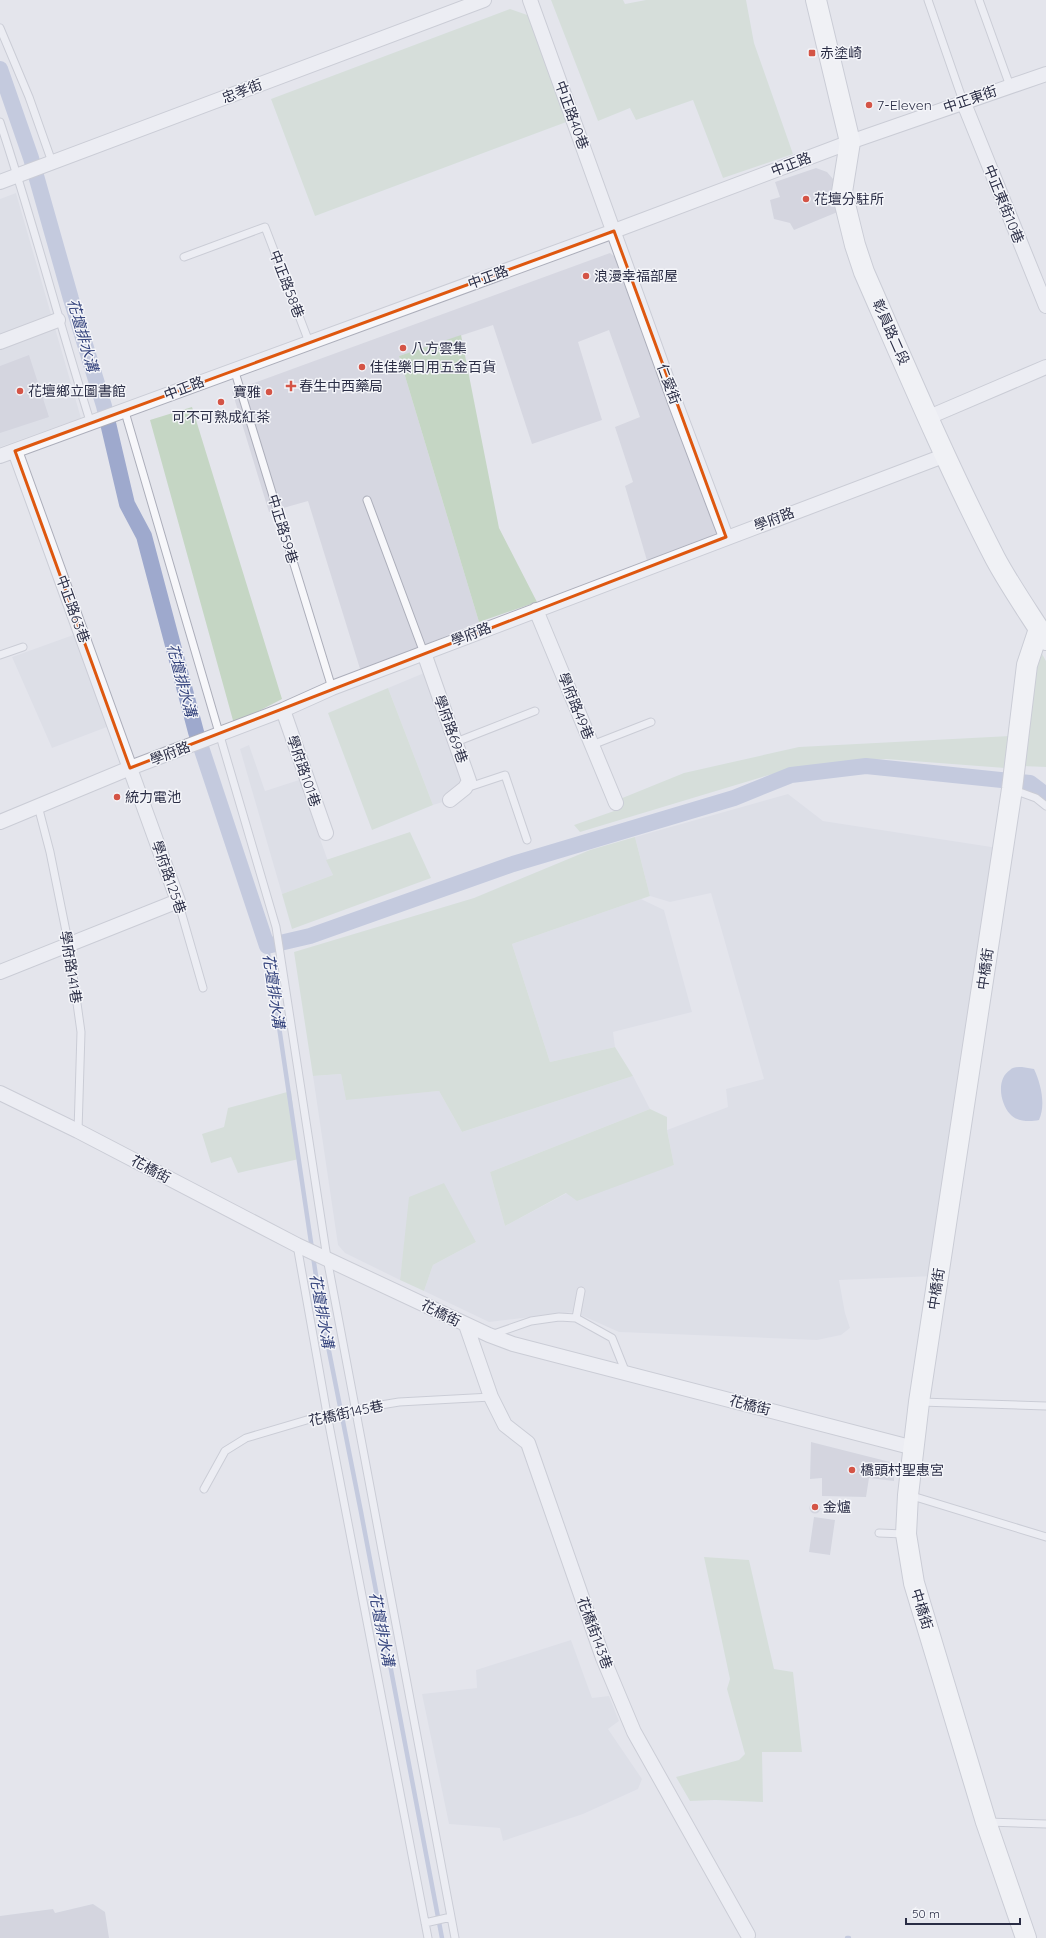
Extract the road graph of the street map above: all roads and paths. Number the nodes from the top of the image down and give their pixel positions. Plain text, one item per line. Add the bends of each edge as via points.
1 (484, 0) edge
2 (530, 0) edge
3 (816, 0) edge
4 (928, 0) edge
5 (979, 0) edge
6 (0, 28) edge
7 (1046, 74) edge
8 (1010, 86) junction
9 (963, 101) junction
10 (0, 122) edge
11 (850, 142) junction
12 (49, 163) junction
13 (21, 174) junction
14 (0, 182) edge
15 (614, 231) junction
16 (184, 257) dead end
17 (1046, 306) edge
18 (58, 320) junction
19 (0, 342) edge
20 (309, 342) junction
21 (1046, 367) edge
22 (234, 369) junction
23 (125, 412) junction
24 (929, 417) junction
25 (91, 424) junction
26 (16, 451) junction
27 (946, 455) junction
28 (0, 456) edge
29 (367, 500) dead end
30 (726, 537) junction
31 (536, 610) junction
32 (1042, 634) edge
33 (23, 647) dead end
34 (424, 653) junction
35 (0, 655) edge
36 (332, 688) junction
37 (283, 710) junction
38 (535, 711) dead end
39 (651, 722) dead end
40 (214, 736) junction
41 (456, 742) junction
42 (592, 745) junction
43 (130, 768) junction
44 (465, 788) junction
45 (1012, 789) junction
46 (450, 800) dead end
47 (616, 803) dead end
48 (38, 806) junction
49 (1046, 806) edge
50 (0, 822) edge
51 (326, 833) dead end
52 (527, 840) dead end
53 (178, 901) junction
54 (69, 946) junction
55 (0, 972) edge
56 (203, 988) dead end
57 (0, 1093) edge
58 (78, 1131) junction
59 (296, 1245) junction
60 (327, 1258) junction
61 (582, 1291) dead end
62 (576, 1318) junction
63 (466, 1325) junction
64 (489, 1335) junction
65 (626, 1374) junction
66 (492, 1397) junction
67 (919, 1402) junction
68 (1046, 1406) edge
69 (355, 1410) junction
70 (327, 1414) junction
71 (914, 1448) junction
72 (204, 1489) dead end
73 (908, 1495) junction
74 (879, 1533) dead end
75 (906, 1534) junction
76 (1046, 1537) edge
77 (986, 1822) junction
78 (1046, 1824) edge
79 (451, 1918) junction
80 (425, 1923) junction
81 (748, 1935) dead end
82 (428, 1938) edge
83 (455, 1938) edge
84 (1026, 1938) edge

1 - 12 street, 忠孝街
2 - 15 street, 中正路40巷
3 - 11 street, 彰員路二段
4 - 9 lane
5 - 8 lane
6 - 12 lane via 29,97
7 - 8 street, 中正東街
8 - 9 street, 中正東街
9 - 11 street, 中正東街
9 - 17 street, 中正東街10巷
10 - 13 lane
11 - 15 street, 中正路
11 - 24 street, 彰員路二段 via 842,192 854,245 866,278
12 - 13 street, 忠孝街
13 - 14 street, 忠孝街
13 - 18 lane
15 - 20 street, 中正路
15 - 30 street, 仁愛街
16 - 20 lane, 中正路58巷 via 265,227
18 - 19 street
18 - 25 lane
20 - 22 street, 中正路
21 - 24 street
22 - 23 street, 中正路
22 - 36 lane, 中正路59巷
23 - 25 street, 中正路
23 - 40 lane
24 - 27 street, 彰員路二段
25 - 26 street
26 - 28 street
26 - 43 street, 中正路63巷
27 - 30 street, 學府路
27 - 32 street, 彰員路二段 via 996,558
29 - 34 lane
30 - 31 street, 學府路
31 - 34 street, 學府路
31 - 42 street, 學府路49巷
32 - 45 street, 中橋街 via 1027,665
33 - 35 lane
34 - 36 street, 學府路
34 - 41 street, 學府路69巷
36 - 37 street, 學府路
37 - 40 street, 學府路
37 - 51 street, 學府路101巷
38 - 41 lane
39 - 42 lane
40 - 43 street, 學府路
40 - 60 lane via 276,927
41 - 44 street, 學府路69巷 via 469,782
42 - 47 street, 學府路49巷
43 - 48 street, 學府路
43 - 53 street, 學府路125巷
44 - 46 street
44 - 52 lane via 505,775
45 - 49 lane via 1036,798
45 - 67 street, 中橋街
48 - 50 street, 學府路
48 - 54 lane, 學府路141巷
53 - 54 street
53 - 56 lane, 學府路125巷
54 - 55 street
54 - 58 lane, 學府路141巷 via 81,1032
57 - 58 street, 花橋街
58 - 59 street, 花橋街
59 - 60 street, 花橋街
59 - 70 lane
60 - 63 street, 花橋街
60 - 69 lane
61 - 62 lane
62 - 64 lane via 559,1317 531,1321
62 - 65 lane via 612,1338
63 - 64 street, 花橋街
63 - 66 street, 花橋街143巷
64 - 65 street, 花橋街 via 513,1344
65 - 71 street, 花橋街
66 - 69 lane, 花橋街145巷 via 399,1402
66 - 81 street, 花橋街143巷 via 505,1426 528,1443 603,1658 634,1732
67 - 68 lane
67 - 71 street, 中橋街
69 - 70 lane, 花橋街145巷
69 - 79 lane
70 - 72 lane, 花橋街145巷 via 241,1441 226,1451
70 - 80 lane
71 - 73 street, 中橋街
73 - 75 street, 中橋街
73 - 76 lane
74 - 75 lane
75 - 77 street, 中橋街 via 914,1583
77 - 78 lane
77 - 84 street, 中橋街
79 - 80 lane
79 - 83 lane
80 - 82 lane

